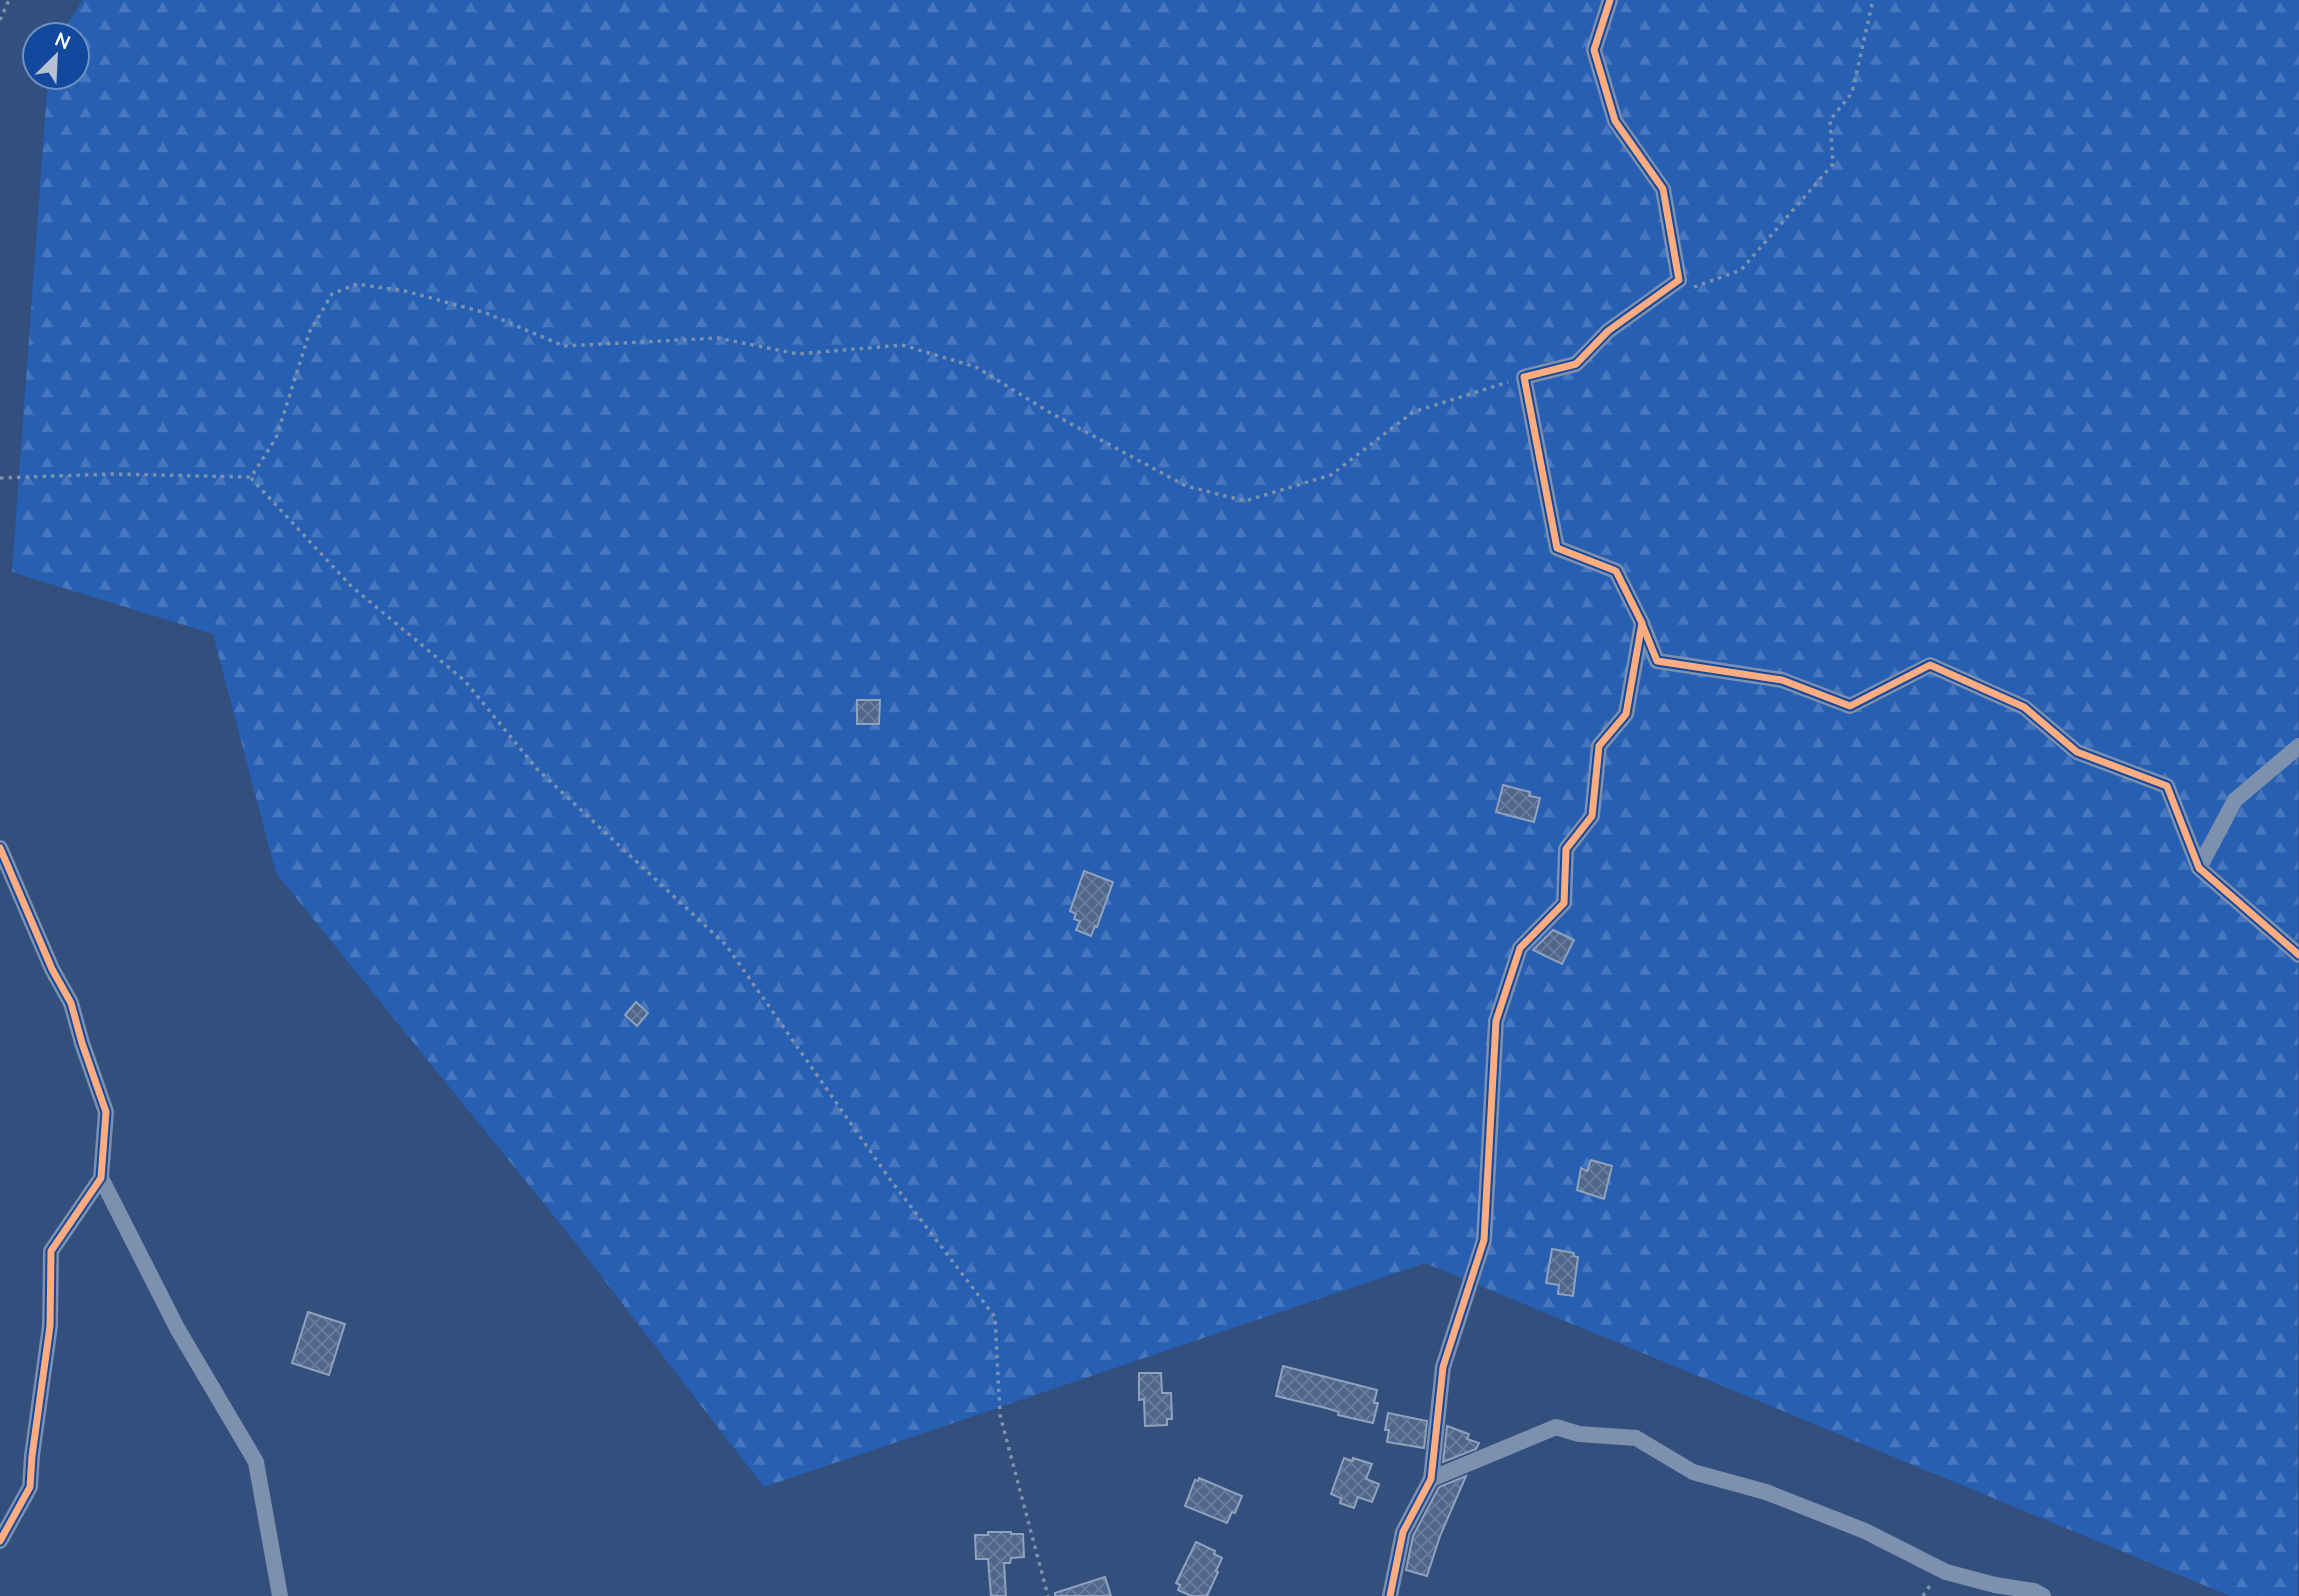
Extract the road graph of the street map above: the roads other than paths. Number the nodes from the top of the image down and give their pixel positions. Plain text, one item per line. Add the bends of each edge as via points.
1 (1610, 0) edge
2 (1642, 624) junction
3 (2299, 746) edge
4 (0, 848) edge
5 (2199, 868) junction
6 (2299, 955) edge
7 (101, 1178) junction
8 (1431, 1479) junction
9 (0, 1541) edge
10 (280, 1596) edge
11 (1390, 1596) edge
12 (2043, 1596) edge

1 - 2 street via 1594,50 1615,121 1663,189 1679,280 1608,331 1576,364 1524,377 1557,548 1616,571
2 - 5 street via 1657,661 1782,680 1850,706 1930,665 2024,707 2077,752 2167,786
2 - 8 street via 1626,714 1599,746 1592,816 1566,849 1564,903 1520,948 1496,1021 1484,1240 1443,1367
3 - 5 street via 2235,800
4 - 7 street via 46,957 71,1003 106,1112
5 - 6 street
7 - 9 street via 51,1251 50,1326 30,1487
7 - 10 street via 177,1328 256,1462
8 - 11 street via 1404,1532
8 - 12 street via 1556,1427 1579,1434 1636,1438 1693,1472 1779,1497 1865,1531 1946,1572

